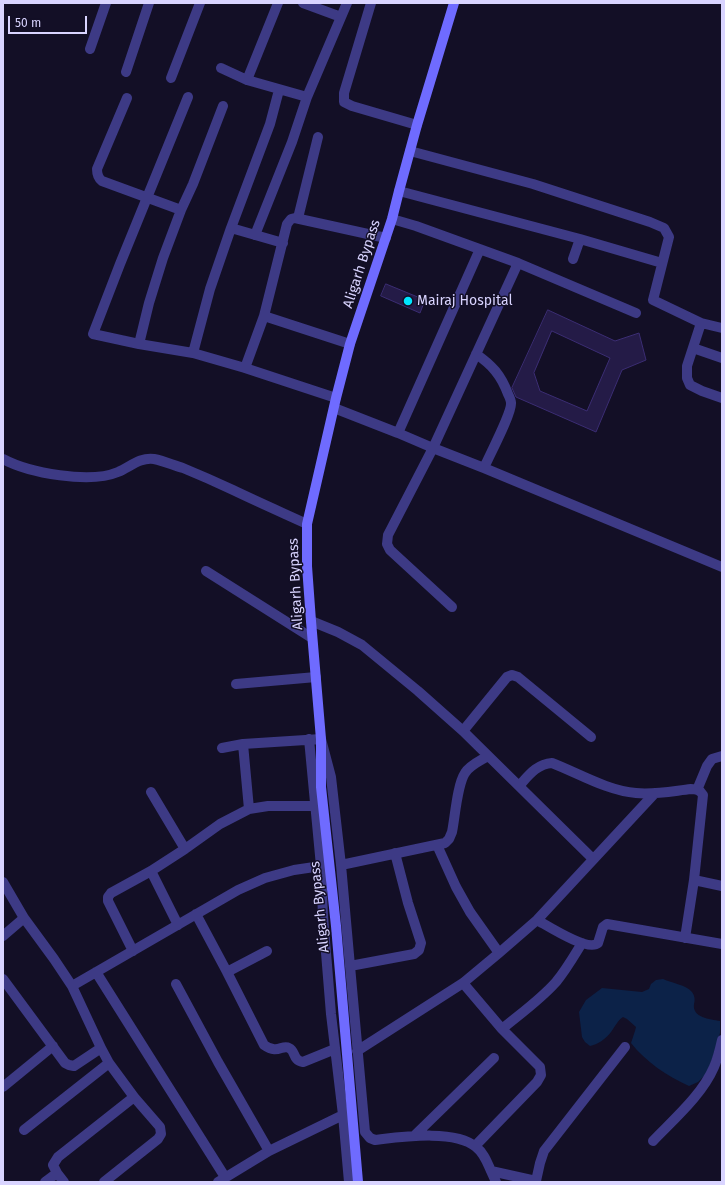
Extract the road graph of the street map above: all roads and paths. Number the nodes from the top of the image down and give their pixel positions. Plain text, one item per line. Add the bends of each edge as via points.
1 (106, 3) edge
2 (149, 3) edge
3 (200, 3) edge
4 (278, 3) edge
5 (303, 3) edge
6 (347, 3) edge
7 (371, 3) edge
8 (454, 3) edge
9 (341, 17) junction
10 (90, 49) dead end
11 (221, 68) dead end
12 (126, 72) dead end
13 (171, 78) dead end
14 (247, 80) junction
15 (279, 90) junction
16 (188, 97) dead end
17 (308, 97) junction
18 (127, 98) dead end
19 (223, 106) dead end
20 (417, 125) junction
21 (318, 137) dead end
22 (410, 151) junction
23 (399, 190) junction
24 (147, 198) junction
25 (181, 210) junction
26 (298, 218) junction
27 (392, 219) junction
28 (231, 228) junction
29 (255, 235) junction
30 (386, 238) junction
31 (580, 239) junction
32 (283, 243) junction
33 (480, 249) junction
34 (573, 259) dead end
35 (518, 263) junction
36 (662, 263) junction
37 (636, 313) dead end
38 (264, 316) junction
39 (701, 323) junction
40 (722, 328) edge
41 (139, 344) junction
42 (350, 344) junction
43 (693, 348) junction
44 (193, 353) junction
45 (476, 354) junction
46 (722, 358) edge
47 (245, 368) junction
48 (336, 398) junction
49 (722, 398) edge
50 (334, 408) junction
51 (398, 432) junction
52 (433, 448) junction
53 (3, 459) edge
54 (484, 468) junction
55 (308, 524) junction
56 (722, 567) edge
57 (206, 571) dead end
58 (452, 606) dead end
59 (311, 621) junction
60 (312, 638) junction
61 (316, 677) junction
62 (236, 684) dead end
63 (463, 730) junction
64 (591, 737) dead end
65 (309, 739) junction
66 (321, 739) junction
67 (243, 744) junction
68 (222, 748) dead end
69 (488, 756) junction
70 (722, 756) edge
71 (519, 786) junction
72 (697, 790) junction
73 (151, 792) dead end
74 (656, 794) junction
75 (315, 806) junction
76 (249, 809) junction
77 (437, 844) junction
78 (185, 848) junction
79 (395, 853) junction
80 (593, 859) junction
81 (342, 865) junction
82 (321, 866) junction
83 (152, 871) junction
84 (694, 880) junction
85 (3, 882) edge
86 (722, 886) edge
87 (196, 914) junction
88 (24, 918) junction
89 (537, 920) junction
90 (178, 925) junction
91 (3, 936) edge
92 (685, 938) junction
93 (582, 944) junction
94 (722, 944) edge
95 (132, 951) junction
96 (268, 951) dead end
97 (499, 953) junction
98 (350, 966) junction
99 (96, 972) junction
100 (227, 972) junction
101 (3, 978) edge
102 (463, 983) junction
103 (176, 984) dead end
104 (72, 986) junction
105 (502, 1029) junction
106 (722, 1040) edge
107 (53, 1046) junction
108 (625, 1047) dead end
109 (101, 1048) junction
110 (335, 1049) junction
111 (357, 1051) junction
112 (720, 1053) edge
113 (494, 1058) dead end
114 (109, 1063) junction
115 (3, 1088) edge
116 (134, 1097) junction
117 (343, 1115) junction
118 (24, 1130) dead end
119 (414, 1136) junction
120 (653, 1141) dead end
121 (475, 1146) junction
122 (269, 1151) junction
123 (491, 1171) junction
124 (57, 1173) junction
125 (111, 1180) edge
126 (222, 1180) edge
127 (45, 1182) edge
128 (64, 1182) edge
129 (349, 1182) edge
130 (358, 1182) edge
131 (496, 1182) edge
132 (538, 1182) edge

1 - 10 street
2 - 12 street
3 - 13 street
4 - 14 street
5 - 9 street
6 - 9 street
7 - 20 street via 344,93 344,102
8 - 20 main road, Aligarh Bypass
9 - 17 street
11 - 14 street
14 - 15 street
15 - 17 street
15 - 28 street via 270,124
16 - 24 street
17 - 29 street
18 - 24 street via 97,174 102,181
19 - 25 street
20 - 22 main road, Aligarh Bypass
21 - 26 street
22 - 23 main road, Aligarh Bypass
22 - 36 street via 533,184 664,228 669,236
23 - 27 main road, Aligarh Bypass
23 - 31 street
24 - 25 street
24 - 41 street via 93,334
25 - 41 street via 163,258
26 - 30 street
26 - 32 street via 291,219 287,224
27 - 30 main road, Aligarh Bypass
27 - 33 street
28 - 29 street
28 - 44 street via 210,289
29 - 32 street
30 - 42 main road, Aligarh Bypass
31 - 34 street
31 - 36 street
32 - 38 street
33 - 35 street
33 - 51 street
35 - 37 street
35 - 45 street
36 - 39 street via 653,300
38 - 42 street
38 - 47 street
39 - 40 street
39 - 43 street
41 - 44 street
42 - 48 main road, Aligarh Bypass
43 - 46 street
43 - 49 street via 687,366 690,385
44 - 47 street
45 - 52 street
45 - 54 street via 499,374 511,403
47 - 48 street
48 - 50 main road, Aligarh Bypass
50 - 51 street
50 - 55 main road, Aligarh Bypass
51 - 52 street
52 - 54 street
52 - 58 street via 388,535 387,544 390,550
53 - 55 street via 32,470 83,478 101,477 118,472 138,461 160,460 205,477
54 - 56 street
55 - 59 main road, Aligarh Bypass via 307,566
57 - 60 street
59 - 60 main road, Aligarh Bypass
59 - 63 street via 338,632 362,646
60 - 61 main road, Aligarh Bypass
61 - 62 street
61 - 66 main road, Aligarh Bypass
63 - 64 street via 507,677 512,675 518,677
63 - 69 street
65 - 66 street
65 - 67 street
65 - 75 street
66 - 81 street via 331,777
66 - 130 main road, Aligarh Bypass via 321,787
67 - 68 street
67 - 76 street
69 - 71 street
69 - 77 street via 465,773 460,783 449,840
70 - 72 street via 712,759
71 - 74 street via 534,770 552,763 609,787 635,793
71 - 80 street
72 - 74 street
72 - 84 street via 703,795
73 - 78 street
74 - 80 street
75 - 76 street via 268,806
75 - 82 street
76 - 78 street via 220,824
77 - 79 street
77 - 97 street via 470,912
78 - 83 street
79 - 81 street
79 - 98 street via 421,944 419,950 414,954
80 - 89 street
81 - 98 street
82 - 87 street via 265,878
82 - 110 street
83 - 90 street
83 - 95 street via 108,897 108,902
84 - 86 street
84 - 92 street
85 - 88 street
87 - 90 street
87 - 100 street
88 - 91 street
88 - 104 street
89 - 93 street
89 - 97 street
90 - 95 street
92 - 93 street via 607,924 603,927 596,945
92 - 94 street
93 - 105 street via 556,982
95 - 99 street
96 - 100 street
97 - 102 street
98 - 111 street
99 - 104 street
99 - 126 street
100 - 110 street via 264,1045 277,1050 289,1047 295,1058 302,1062
101 - 107 street
102 - 105 street
102 - 111 street
103 - 122 street
104 - 109 street
105 - 121 street via 540,1067 541,1075 538,1082
106 - 112 street
107 - 109 street via 65,1063 74,1066
107 - 115 street
108 - 132 street via 544,1151
109 - 114 street
110 - 117 street
111 - 119 street via 365,1132 375,1140
112 - 120 street via 705,1084
113 - 119 street
114 - 116 street
114 - 118 street
116 - 124 street via 58,1157 53,1165
116 - 125 street via 160,1127 161,1134
117 - 122 street
117 - 129 street
119 - 121 street via 452,1137
121 - 123 street via 481,1151
122 - 126 street
123 - 131 street
123 - 132 street
124 - 127 street
124 - 128 street

